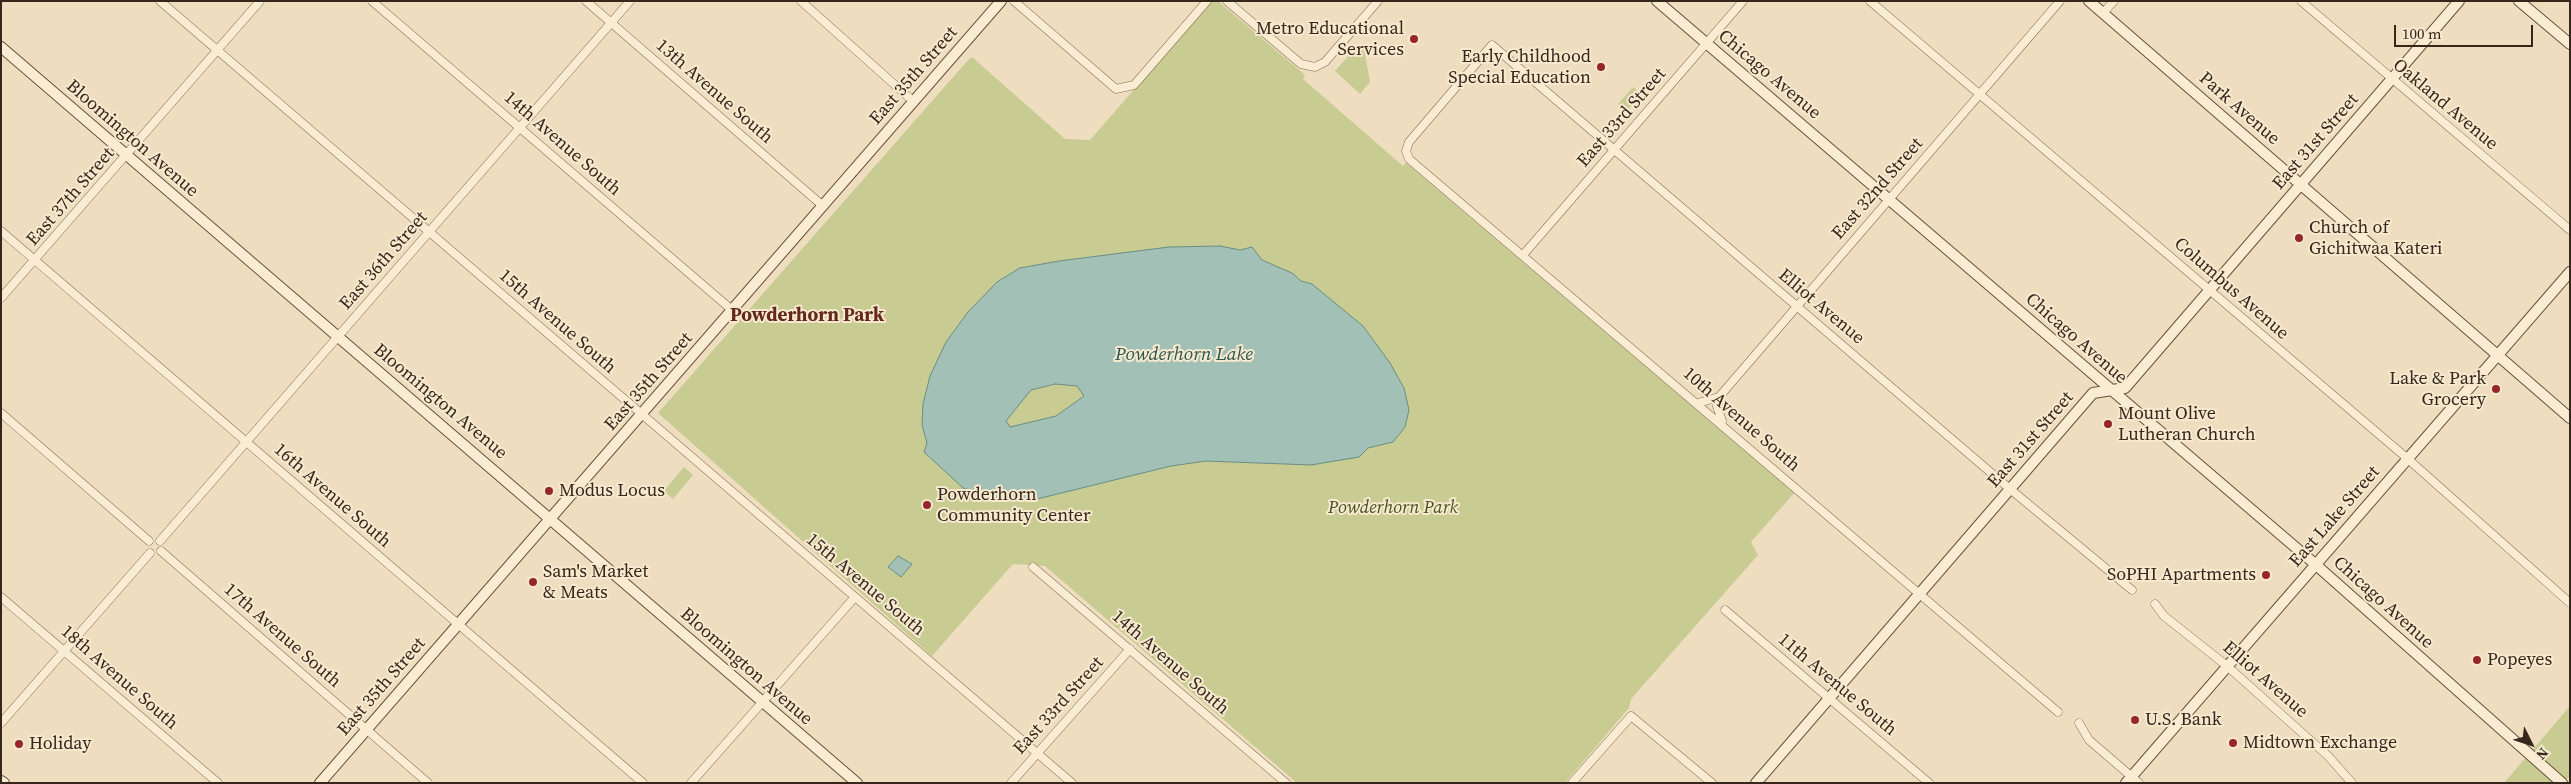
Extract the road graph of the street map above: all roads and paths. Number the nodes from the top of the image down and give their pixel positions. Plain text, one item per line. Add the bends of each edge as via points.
1 (160, 1) edge
2 (260, 1) edge
3 (372, 1) edge
4 (586, 1) edge
5 (630, 1) edge
6 (801, 1) edge
7 (1001, 1) edge
8 (1014, 1) edge
9 (1207, 1) edge
10 (1227, 1) edge
11 (1378, 1) edge
12 (1657, 1) edge
13 (1743, 1) edge
14 (1870, 1) edge
15 (2060, 1) edge
16 (2090, 1) edge
17 (2114, 1) edge
18 (2301, 1) edge
19 (2459, 1) edge
20 (2519, 1) edge
21 (2103, 13) junction
22 (611, 23) junction
23 (1706, 44) junction
24 (2570, 44) edge
25 (1, 47) edge
26 (217, 51) junction
27 (2392, 79) junction
28 (1980, 94) junction
29 (914, 102) junction
30 (520, 128) junction
31 (1615, 149) junction
32 (1406, 151) joint
33 (127, 155) junction
34 (2301, 184) junction
35 (1890, 199) junction
36 (823, 206) junction
37 (2570, 230) edge
38 (1, 231) edge
39 (429, 233) junction
40 (1523, 255) junction
41 (35, 260) junction
42 (2570, 272) edge
43 (2210, 290) junction
44 (1, 298) edge
45 (1797, 306) junction
46 (732, 310) junction
47 (337, 337) junction
48 (2497, 355) junction
49 (2109, 389) junction
50 (1719, 397) junction
51 (1698, 403) junction
52 (1, 413) edge
53 (642, 415) junction
54 (2570, 418) edge
55 (1723, 424) junction
56 (247, 442) junction
57 (2408, 459) junction
58 (2010, 489) junction
59 (549, 519) junction
60 (149, 541) junction
61 (160, 541) junction
62 (161, 551) junction
63 (150, 553) junction
64 (2315, 564) junction
65 (1033, 567) dead end
66 (2132, 590) dead end
67 (1921, 593) junction
68 (1, 597) edge
69 (855, 597) junction
70 (2570, 603) edge
71 (2155, 604) dead end
72 (1725, 610) dead end
73 (458, 624) junction
74 (1130, 649) junction
75 (64, 652) junction
76 (2227, 666) junction
77 (1829, 698) junction
78 (762, 702) junction
79 (2058, 712) dead end
80 (1, 723) edge
81 (2080, 723) dead end
82 (366, 729) junction
83 (1036, 754) junction
84 (2132, 781) edge
85 (2561, 782) edge
86 (218, 783) edge
87 (320, 783) edge
88 (428, 783) edge
89 (643, 783) edge
90 (691, 783) edge
91 (857, 783) edge
92 (1011, 783) edge
93 (1072, 783) edge
94 (1286, 783) edge
95 (1572, 783) edge
96 (1712, 783) edge
97 (1756, 783) edge
98 (1929, 783) edge
99 (2352, 783) edge

1 - 26 street, 15th Avenue South
2 - 26 street, East 37th Street
3 - 30 street, 14th Avenue South
4 - 22 street, 13th Avenue South
5 - 22 street, East 36th Street
6 - 29 street
7 - 29 street, East 35th Street
8 - 9 street via 1116,89 1125,89 1134,86
10 - 11 street via 1302,64 1315,67 1325,62
12 - 23 street, Chicago Avenue
13 - 23 street, East 33rd Street
14 - 28 street, Columbus Avenue
15 - 28 street, East 32nd Street
16 - 21 street, Park Avenue
17 - 21 street
18 - 27 street, Oakland Avenue
19 - 27 street, East 31st Street
20 - 24 street
21 - 34 street, Park Avenue
22 - 30 street, East 36th Street
22 - 36 street, 13th Avenue South
23 - 31 street, East 33rd Street
23 - 35 street, Chicago Avenue
25 - 33 street, Bloomington Avenue
26 - 33 street, East 37th Street
26 - 39 street, 15th Avenue South
27 - 34 street, East 31st Street
27 - 37 street, Oakland Avenue
28 - 35 street, East 32nd Street
28 - 43 street, Columbus Avenue
29 - 36 street, East 35th Street
30 - 39 street, East 36th Street
30 - 46 street, 14th Avenue South
31 - 32 street, Elliot Avenue via 1492,45 1409,142
31 - 40 street, East 33rd Street
31 - 45 street, Elliot Avenue
32 - 40 street, 10th Avenue South via 1409,158
33 - 41 street, East 37th Street
33 - 47 street, Bloomington Avenue
34 - 43 street, East 31st Street
34 - 48 street, Park Avenue
35 - 45 street, East 32nd Street
35 - 49 street, Chicago Avenue
36 - 46 street, East 35th Street
38 - 41 street, 16th Avenue South
39 - 47 street, East 36th Street
39 - 53 street, 15th Avenue South
40 - 51 street, 10th Avenue South
41 - 44 street, East 37th Street
41 - 56 street, 16th Avenue South
42 - 48 street, East Lake Street
43 - 49 street, East 31st Street via 2125,388
43 - 57 street, Columbus Avenue
45 - 50 street, East 32nd Street
45 - 58 street, Elliot Avenue
46 - 53 street, East 35th Street
47 - 56 street, East 36th Street
47 - 59 street, Bloomington Avenue
48 - 54 street, Park Avenue
48 - 57 street, East Lake Street
49 - 58 street, East 31st Street via 2093,393
49 - 64 street, Chicago Avenue
50 - 51 street
50 - 55 street via 1718,414
51 - 55 street, 10th Avenue South
52 - 60 street
53 - 59 street, East 35th Street
53 - 69 street, 15th Avenue South
55 - 67 street, 10th Avenue South
56 - 61 street, East 36th Street
56 - 73 street, 16th Avenue South
57 - 64 street, East Lake Street
57 - 70 street, Columbus Avenue
58 - 66 street, Elliot Avenue
58 - 67 street, East 31st Street
59 - 73 street, East 35th Street
59 - 78 street, Bloomington Avenue
60 - 61 street
60 - 63 street
61 - 62 street
62 - 63 street
62 - 82 street, 17th Avenue South
63 - 75 street
64 - 76 street, East Lake Street
64 - 85 street, Chicago Avenue
65 - 74 street, 14th Avenue South
67 - 77 street, East 31st Street
67 - 79 street, 10th Avenue South
68 - 75 street, 18th Avenue South
69 - 78 street
69 - 83 street, 15th Avenue South
71 - 76 street, Elliot Avenue via 2164,616
72 - 77 street, 11th Avenue South
73 - 82 street, East 35th Street
73 - 89 street, 16th Avenue South
74 - 83 street, East 33rd Street
74 - 94 street, 14th Avenue South
75 - 80 street
75 - 86 street, 18th Avenue South
76 - 84 street, East Lake Street
76 - 99 street, Elliot Avenue via 2328,756
77 - 97 street, East 31st Street
77 - 98 street, 11th Avenue South
78 - 90 street
78 - 91 street, Bloomington Avenue
81 - 84 street via 2089,740
82 - 87 street, East 35th Street
82 - 88 street, 17th Avenue South
83 - 92 street, East 33rd Street
83 - 93 street, 15th Avenue South
95 - 96 street via 1631,716

